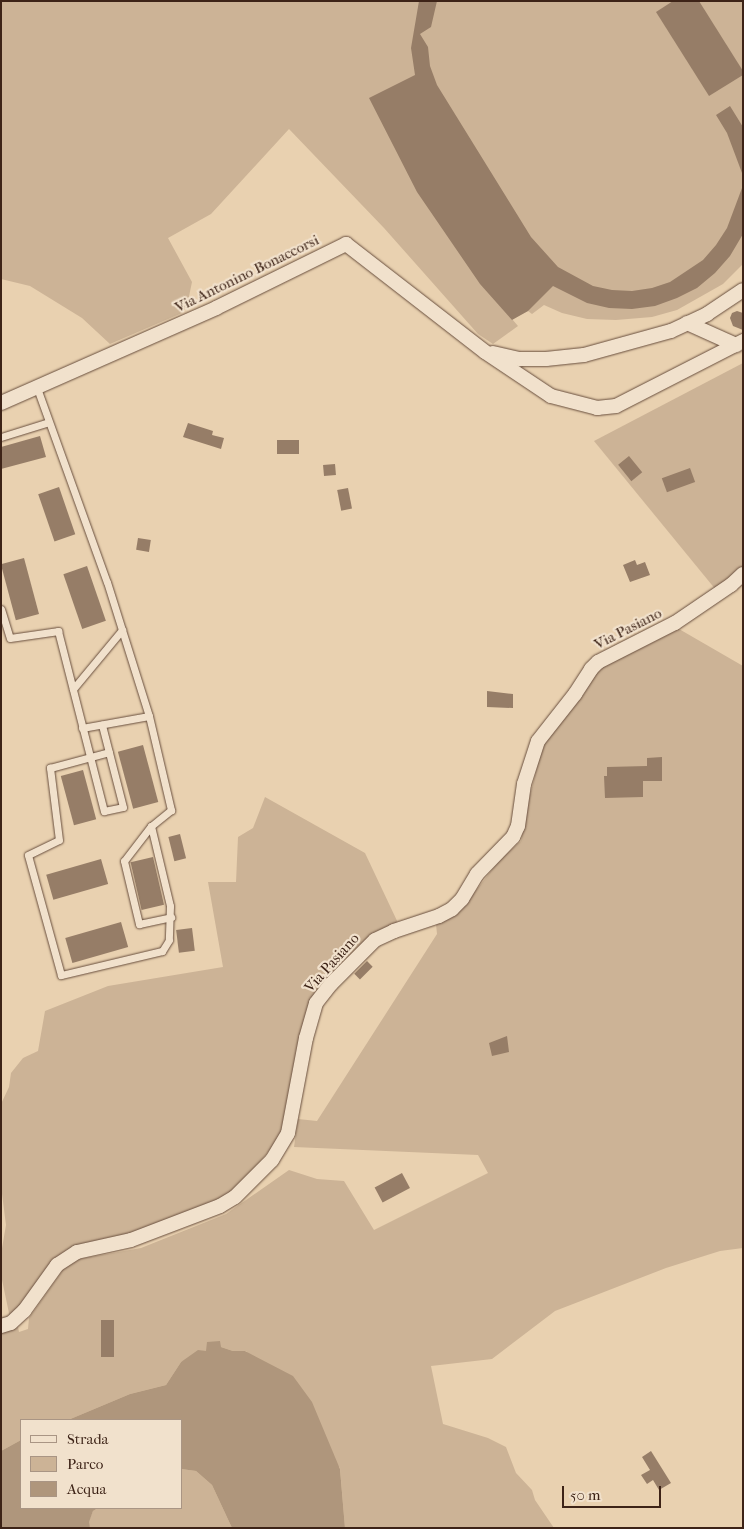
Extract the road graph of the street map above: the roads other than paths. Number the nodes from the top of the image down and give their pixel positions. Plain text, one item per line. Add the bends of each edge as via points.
1 (743, 290) edge
2 (687, 323) junction
3 (740, 343) edge
4 (485, 352) junction
5 (38, 388) junction
6 (1, 404) edge
7 (49, 422) junction
8 (1, 437) edge
9 (743, 574) edge
10 (1, 609) edge
11 (122, 630) junction
12 (73, 689) junction
13 (149, 716) junction
14 (102, 725) junction
15 (82, 728) junction
16 (109, 752) junction
17 (90, 757) junction
18 (151, 826) junction
19 (171, 917) junction
20 (1, 1326) edge

1 - 2 street
2 - 3 street
2 - 4 street via 671,331 584,355 520,359
3 - 4 street via 616,406 596,408 551,396
4 - 5 street, Via Antonino Bonaccorsi via 346,244 216,308
5 - 6 street, Via Antonino Bonaccorsi
5 - 7 lane
7 - 8 lane
7 - 11 lane
9 - 20 street, Via Pasiano via 675,623 598,662 538,741 524,784 514,837 478,874 452,909 375,940 331,984 316,1003 288,1133 272,1160 235,1197 220,1206 131,1240 77,1252 57,1265 24,1311 11,1323
10 - 12 lane via 10,638 58,630
11 - 12 lane
11 - 13 lane
12 - 15 lane
13 - 14 lane
13 - 18 lane via 172,810
14 - 15 lane
14 - 16 lane
15 - 17 lane
16 - 17 lane
16 - 17 lane via 123,807 104,811
17 - 19 lane via 50,768 59,840 28,855 61,976 162,951 168,940
18 - 19 lane
18 - 19 lane via 124,861 140,924

